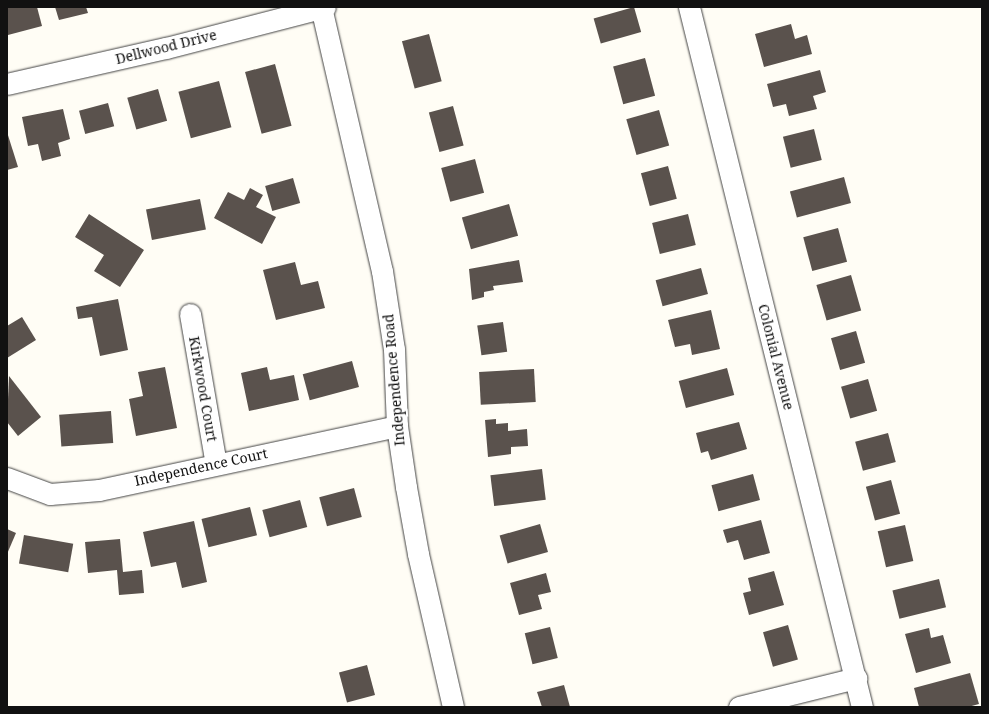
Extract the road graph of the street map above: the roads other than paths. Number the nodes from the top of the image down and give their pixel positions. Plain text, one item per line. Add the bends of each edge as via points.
1 (323, 7) edge
2 (689, 7) edge
3 (7, 84) edge
4 (190, 314) dead end
5 (397, 426) junction
6 (216, 464) junction
7 (7, 478) edge
8 (856, 678) junction
9 (453, 707) edge
10 (739, 707) edge
11 (862, 707) edge

1 - 3 street, Dellwood Drive via 166,48
1 - 5 street, Independence Road via 382,271 394,349
2 - 8 street, Colonial Avenue
4 - 6 street, Kirkwood Court
5 - 6 street, Independence Court
5 - 9 street, Independence Road via 418,554
6 - 7 street, Independence Court via 98,490 50,494
8 - 10 street
8 - 11 street, Colonial Avenue

